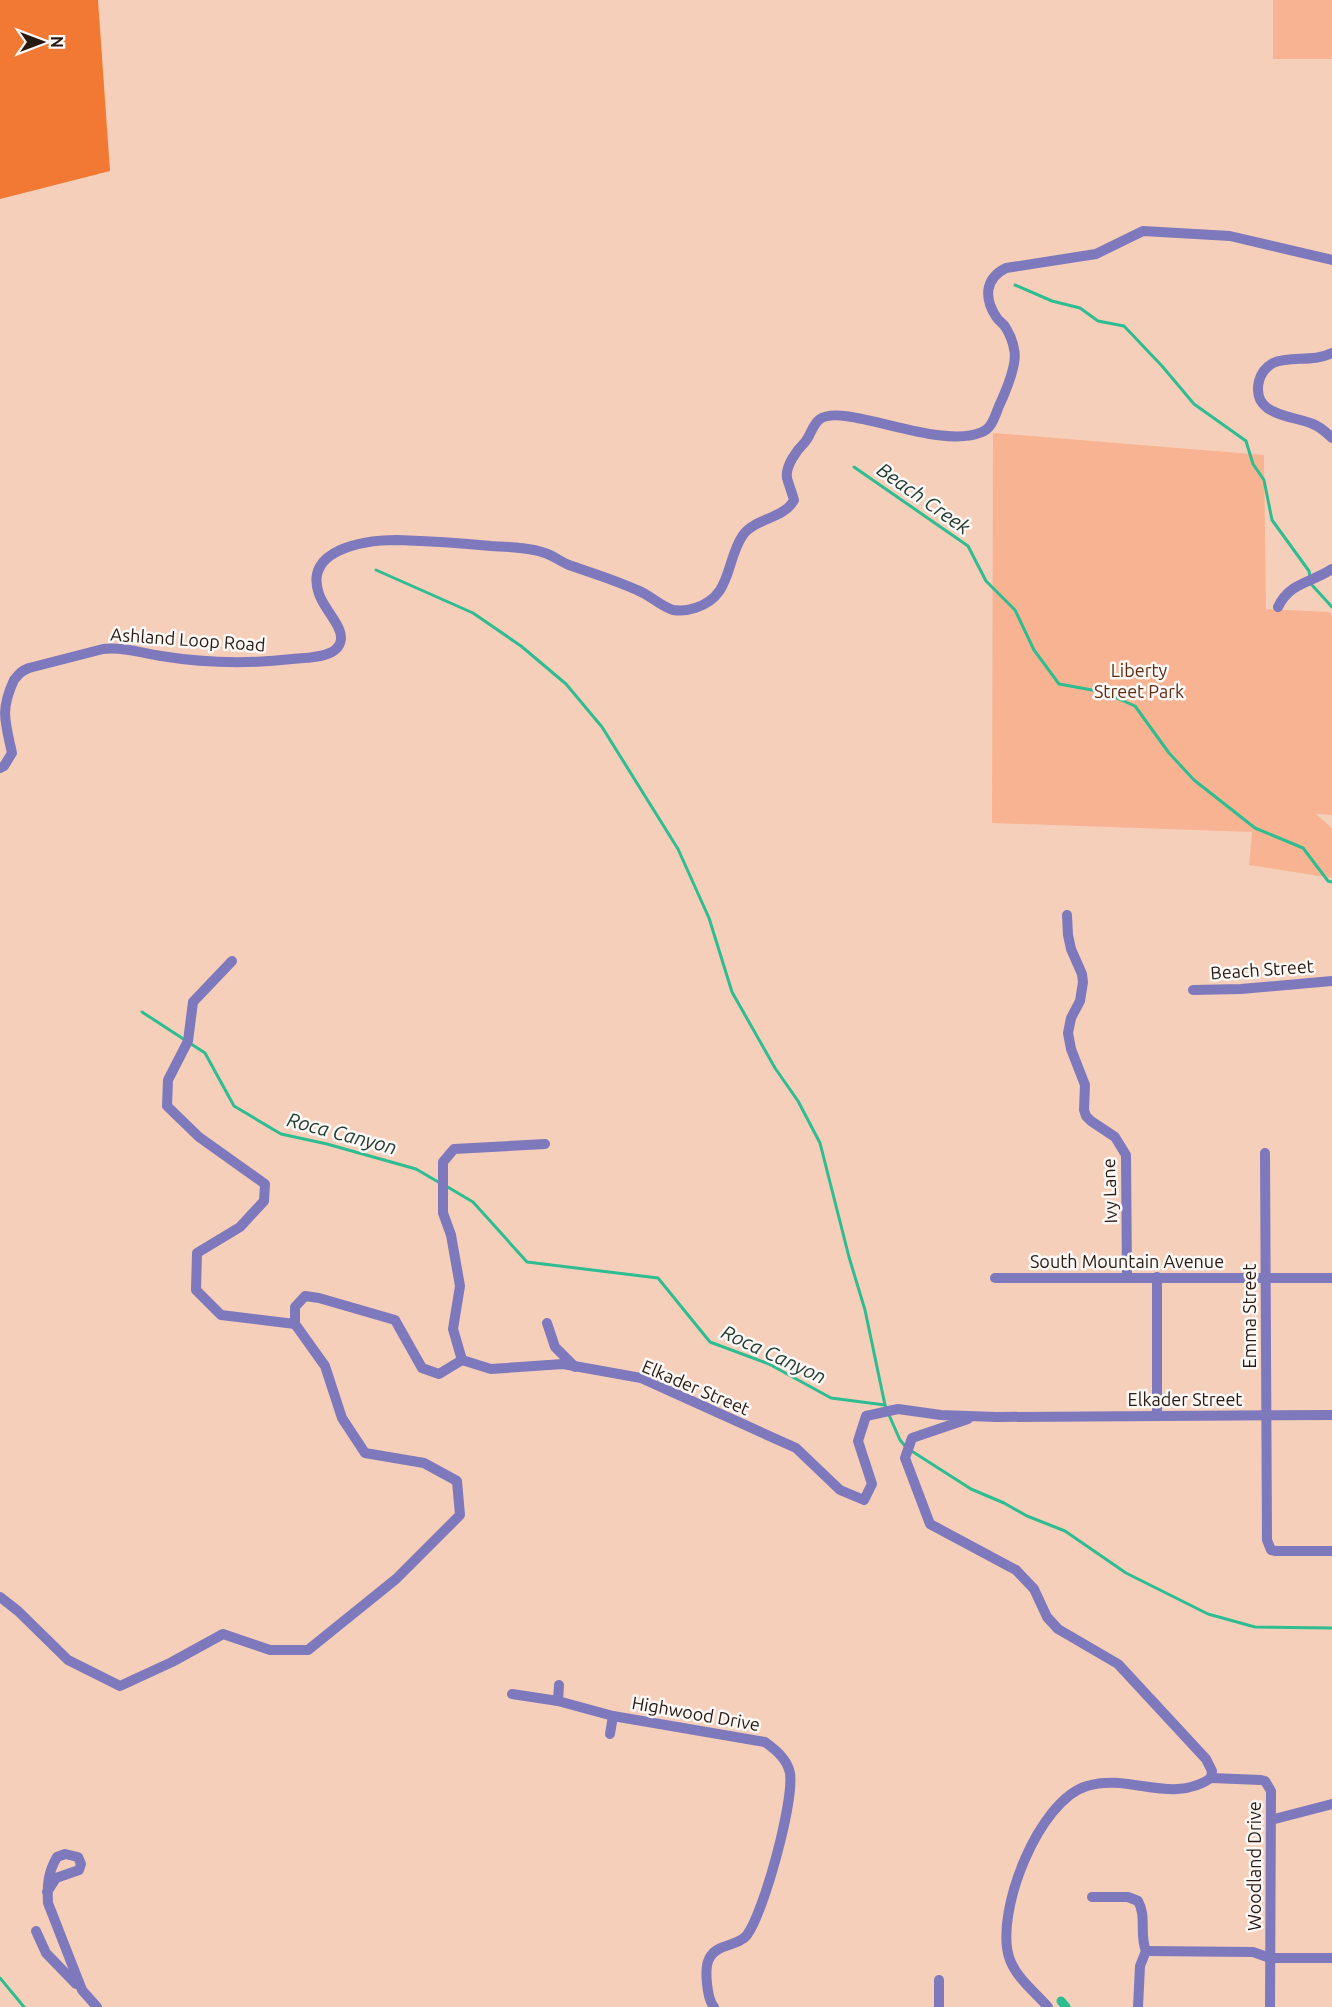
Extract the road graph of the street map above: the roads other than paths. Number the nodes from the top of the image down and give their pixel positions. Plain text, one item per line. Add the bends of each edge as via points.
1 (1332, 260) edge
2 (1332, 353) edge
3 (1332, 438) edge
4 (1332, 569) edge
5 (1278, 607) dead end
6 (0, 768) edge
7 (1067, 915) dead end
8 (232, 961) dead end
9 (1332, 981) edge
10 (1193, 990) dead end
11 (544, 1144) dead end
12 (1265, 1153) dead end
13 (1126, 1277) junction
14 (1157, 1277) junction
15 (1265, 1277) junction
16 (995, 1278) dead end
17 (1332, 1278) edge
18 (547, 1323) dead end
19 (295, 1324) junction
20 (462, 1360) junction
21 (575, 1367) junction
22 (1157, 1415) junction
23 (1265, 1415) junction
24 (1332, 1415) edge
25 (975, 1416) junction
26 (1332, 1551) edge
27 (0, 1597) edge
28 (559, 1685) dead end
29 (512, 1694) dead end
30 (558, 1701) junction
31 (613, 1716) junction
32 (610, 1734) dead end
33 (1211, 1778) junction
34 (1332, 1804) edge
35 (1271, 1820) junction
36 (47, 1892) dead end
37 (1092, 1897) dead end
38 (36, 1931) dead end
39 (1146, 1951) junction
40 (1270, 1958) junction
41 (1332, 1958) edge
42 (939, 1980) dead end
43 (82, 1990) junction
44 (97, 2007) edge
45 (714, 2007) edge
46 (939, 2007) edge
47 (1048, 2007) edge
48 (1138, 2007) edge
49 (1270, 2007) edge

1 - 6 street, Ashland Loop Road via 1230,236 1143,231 1096,254 1006,268 991,280 988,294 989,304 1006,328 1015,351 1014,364 991,424 983,432 944,435 843,415 822,418 789,466 787,479 792,504 741,537 726,581 706,603 675,610 641,591 544,553 514,547 394,540 344,548 319,565 316,581 341,637 332,652 249,663 116,648 28,668 20,672 3,698 3,721 12,753
2 - 3 street via 1314,359 1275,362 1261,375 1258,391 1269,410 1316,426
4 - 5 street via 1289,590
7 - 13 street, Ivy Lane via 1069,942 1083,982 1068,1034 1085,1085 1084,1110 1091,1121 1115,1137 1126,1155
8 - 19 street via 193,1002 188,1041 168,1080 167,1106 199,1137 264,1184 264,1202 240,1227 197,1253 196,1290 221,1315
9 - 10 street, Beach Street
11 - 20 street via 454,1149 443,1162 443,1213 460,1286 453,1329
12 - 15 street, Emma Street
13 - 14 street, South Mountain Avenue
13 - 16 street, South Mountain Avenue
14 - 15 street, South Mountain Avenue
14 - 22 street
15 - 17 street, South Mountain Avenue
15 - 23 street, Emma Street
18 - 21 street via 555,1347
19 - 20 street via 295,1307 304,1296 319,1298 395,1320 422,1368 439,1374
19 - 27 street via 325,1366 342,1419 365,1453 424,1463 457,1481 460,1515 396,1579 308,1650 270,1650 223,1634 120,1686 68,1660
20 - 21 street, Elkader Street via 491,1369
21 - 25 street, Elkader Street via 641,1378 796,1448 840,1490 864,1500 872,1484 858,1441 866,1416 898,1409
22 - 23 street, Elkader Street
22 - 25 street, Elkader Street
23 - 24 street, Elkader Street
23 - 26 street, Emma Street via 1267,1540 1271,1550
25 - 33 street via 912,1438 905,1458 930,1524 1006,1564 1026,1580 1058,1629 1118,1664 1206,1759
28 - 30 street
29 - 30 street, Highwood Drive
30 - 31 street, Highwood Drive
31 - 32 street
31 - 45 street, Highwood Drive via 765,1742 781,1754 790,1771 783,1831 756,1922 744,1938 720,1948 709,1958 706,1976
33 - 35 street, Woodland Drive via 1265,1781 1271,1791
33 - 47 street via 1184,1790 1095,1784 1070,1794 1055,1809 1023,1862 1006,1923 1011,1963
34 - 35 street
35 - 40 street, Woodland Drive
36 - 43 street
37 - 39 street via 1138,1902
38 - 43 street via 46,1953
39 - 40 street via 1253,1952
39 - 48 street via 1140,1966
40 - 41 street
40 - 49 street, Woodland Drive
42 - 46 street
43 - 44 street

